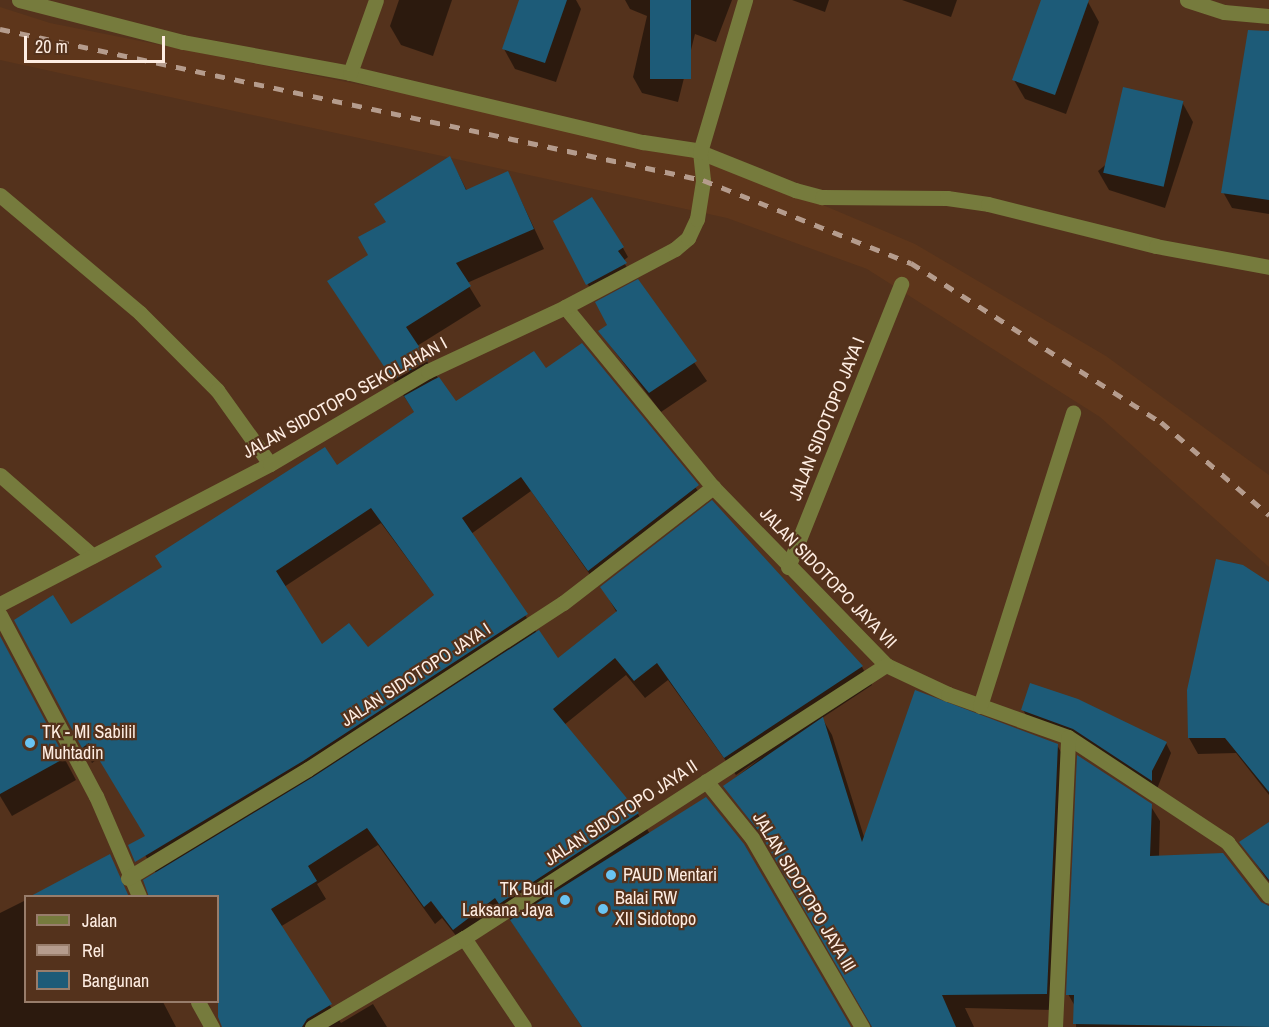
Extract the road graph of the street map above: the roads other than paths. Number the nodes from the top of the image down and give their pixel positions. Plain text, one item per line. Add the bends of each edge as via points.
1 (19, 0) edge
2 (376, 0) edge
3 (745, 0) edge
4 (1187, 0) edge
5 (63, 6) edge
6 (1269, 16) edge
7 (350, 73) junction
8 (700, 152) junction
9 (0, 195) edge
10 (1269, 267) edge
11 (901, 284) dead end
12 (565, 307) junction
13 (1073, 412) dead end
14 (270, 464) junction
15 (0, 475) edge
16 (712, 487) junction
17 (93, 556) junction
18 (789, 567) junction
19 (0, 604) edge
20 (0, 615) edge
21 (886, 665) junction
22 (980, 706) junction
23 (1068, 737) junction
24 (706, 781) junction
25 (128, 878) junction
26 (138, 895) edge
27 (1269, 896) edge
28 (464, 938) junction
29 (199, 1003) edge
30 (212, 1027) edge
31 (312, 1027) edge
32 (524, 1027) edge
33 (862, 1027) edge
34 (1055, 1027) edge

1 - 5 street
2 - 7 street
3 - 8 street
4 - 6 street via 1224,12
5 - 7 street via 183,42
7 - 8 street
8 - 10 street via 795,190 822,196 947,198 988,204 1156,246
8 - 12 street, JALAN SIDOTOPO SEKOLAHAN I via 703,180 697,219 688,238 641,269
9 - 14 street via 140,313 209,382
11 - 18 street, JALAN SIDOTOPO JAYA I
12 - 14 street, JALAN SIDOTOPO SEKOLAHAN I via 428,370
12 - 16 street, JALAN SIDOTOPO JAYA VII
13 - 22 street
14 - 17 street, JALAN SIDOTOPO SEKOLAHAN I
15 - 17 street
16 - 18 street, JALAN SIDOTOPO JAYA VII
16 - 25 street, JALAN SIDOTOPO JAYA I via 563,603 308,769
17 - 19 street, JALAN SIDOTOPO SEKOLAHAN I
18 - 21 street, JALAN SIDOTOPO JAYA VII
20 - 25 street via 96,796
21 - 22 street, JALAN SIDOTOPO JAYA VII
21 - 24 street, JALAN SIDOTOPO JAYA II
22 - 23 street, JALAN SIDOTOPO JAYA VII
23 - 27 street, JALAN SIDOTOPO JAYA VII via 1227,842
23 - 34 street
24 - 28 street, JALAN SIDOTOPO JAYA II
24 - 33 street, JALAN SIDOTOPO JAYA III via 753,838
25 - 26 street
28 - 31 street, JALAN SIDOTOPO JAYA II
28 - 32 street
29 - 30 street

